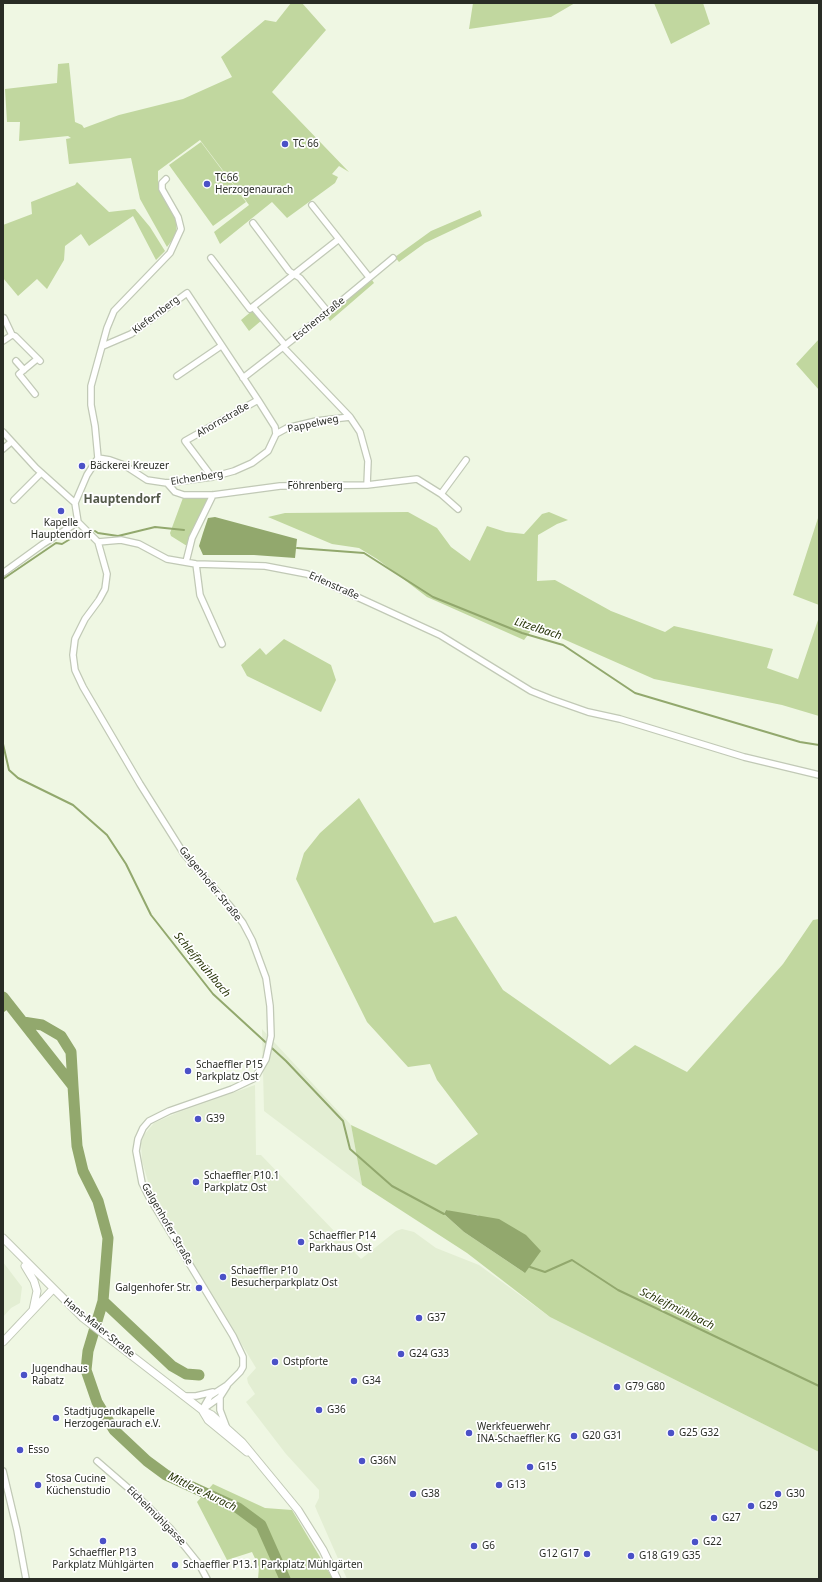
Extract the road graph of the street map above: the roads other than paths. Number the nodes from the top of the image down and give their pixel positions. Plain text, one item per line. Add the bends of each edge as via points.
1 (166, 179) dead end
2 (312, 206) dead end
3 (254, 224) dead end
4 (338, 239) junction
5 (211, 258) dead end
6 (393, 258) dead end
7 (294, 275) junction
8 (369, 277) junction
9 (253, 307) junction
10 (328, 312) junction
11 (4, 318) edge
12 (12, 336) junction
13 (3, 341) edge
14 (103, 346) junction
15 (221, 346) junction
16 (284, 346) junction
17 (16, 361) dead end
18 (24, 370) junction
19 (177, 376) dead end
20 (243, 378) junction
21 (35, 394) dead end
22 (258, 400) junction
23 (350, 417) junction
24 (3, 432) edge
25 (276, 434) junction
26 (11, 442) junction
27 (3, 449) edge
28 (98, 458) junction
29 (466, 460) dead end
30 (41, 473) junction
31 (212, 477) junction
32 (167, 483) junction
33 (367, 486) junction
34 (441, 494) junction
35 (213, 495) junction
36 (14, 500) dead end
37 (75, 503) junction
38 (458, 509) dead end
39 (78, 522) junction
40 (98, 542) junction
41 (186, 562) junction
42 (196, 564) junction
43 (3, 573) edge
44 (222, 644) dead end
45 (819, 775) edge
46 (3, 1238) edge
47 (17, 1254) junction
48 (52, 1289) junction
49 (33, 1310) junction
50 (3, 1342) edge
51 (227, 1385) junction
52 (217, 1391) junction
53 (184, 1396) junction
54 (220, 1397) junction
55 (202, 1410) junction
56 (226, 1427) junction
57 (252, 1456) junction
58 (97, 1461) dead end
59 (3, 1471) edge
60 (26, 1579) edge
61 (207, 1579) edge
62 (338, 1579) edge

1 - 14 street via 162,183 162,189 178,217 181,229 170,253 114,312
2 - 4 street
3 - 7 street
4 - 7 street
4 - 8 street
5 - 9 street via 250,309
6 - 8 street, Eschenstraße
7 - 9 street
7 - 10 street via 300,278
8 - 10 street, Eschenstraße
9 - 16 street
10 - 16 street, Eschenstraße
11 - 12 street
12 - 13 street
12 - 18 street via 39,360
14 - 15 street, Kiefernberg via 131,334 186,292
14 - 28 street via 91,386
15 - 19 street
15 - 20 street
16 - 20 street, Eschenstraße
16 - 23 street
17 - 18 street
18 - 21 street via 19,374
20 - 22 street
22 - 25 street via 275,427
22 - 31 street, Ahornstraße via 185,441
23 - 25 street, Pappelweg via 316,421 286,428
23 - 33 street, Pappelweg via 360,432 368,461
24 - 26 street
25 - 31 street, Eichenberg via 268,451 252,463
26 - 27 street
26 - 30 street
28 - 32 street, Eichenberg via 124,465 148,480
28 - 37 street via 87,475
29 - 34 street
30 - 36 street
30 - 37 street
31 - 32 street, Eichenberg
32 - 35 street, Föhrenberg via 175,492 184,495
33 - 34 street, Föhrenberg via 416,479
33 - 35 street, Föhrenberg via 280,486
34 - 38 street, Föhrenberg
35 - 41 street via 192,538
37 - 39 street
39 - 40 street
39 - 43 street via 42,544
40 - 41 street, Erlenstraße via 121,540 140,544 167,559
40 - 51 street, Galgenhofer Straße via 107,574 105,589 84,619 75,639 75,670 140,784 184,854 230,906 252,940 266,978 270,1006 270,1041 266,1059 255,1078 149,1121 138,1139 136,1151 142,1183 149,1197 241,1351 243,1367 236,1378
41 - 42 street, Erlenstraße
42 - 44 street via 200,595
42 - 45 street, Erlenstraße via 265,566 307,574 440,635 531,691 588,712 620,719 744,757
46 - 47 street, Hans-Maier-Straße
47 - 48 street, Hans-Maier-Straße
47 - 49 street via 36,1286
48 - 49 street
48 - 53 street, Hans-Maier-Straße via 83,1318
49 - 50 street
51 - 52 street, Galgenhofer Straße
51 - 54 street, Galgenhofer Straße
52 - 53 street, Galgenhofer Straße
52 - 55 street, Galgenhofer Straße via 208,1398
53 - 55 street, Hans-Maier-Straße
54 - 55 street, Galgenhofer Straße
54 - 56 street via 220,1410
55 - 56 street, Hans-Maier-Straße
55 - 57 street, Hans-Maier-Straße via 208,1420
56 - 57 street, Hans-Maier-Straße
57 - 62 street, Hans-Maier-Straße via 298,1510
58 - 61 street, Eichelmühlgasse via 170,1528 199,1564
59 - 60 street

